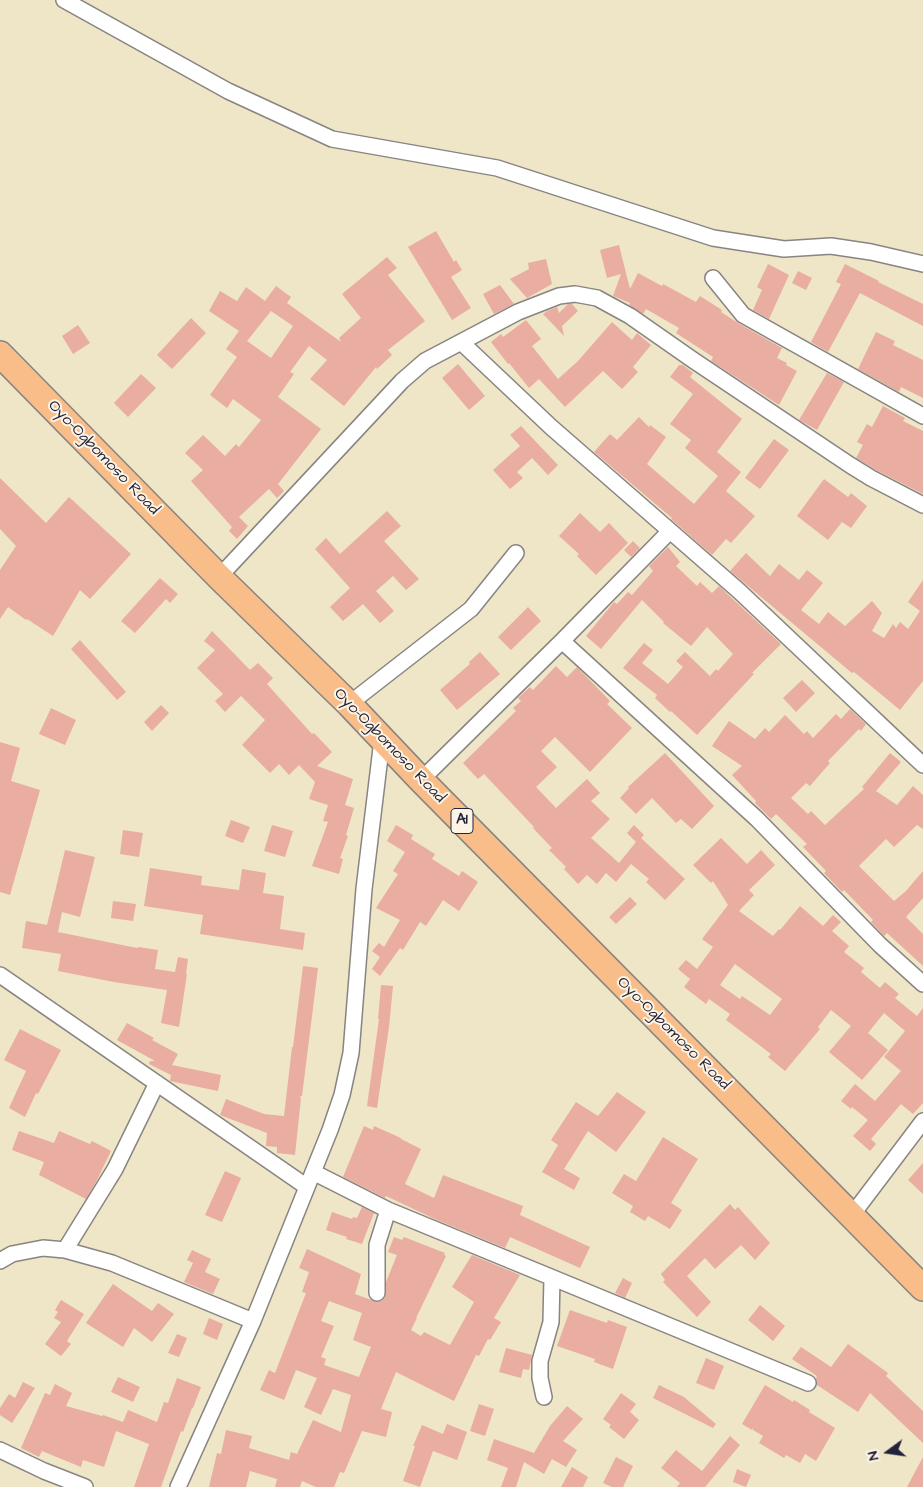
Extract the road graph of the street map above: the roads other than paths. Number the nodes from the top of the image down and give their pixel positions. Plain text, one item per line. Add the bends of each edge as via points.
1 (64, 0) edge
2 (923, 264) edge
3 (713, 278) dead end
4 (461, 342) junction
5 (0, 354) edge
6 (923, 416) edge
7 (923, 505) edge
8 (670, 531) junction
9 (516, 553) dead end
10 (219, 577) junction
11 (562, 641) junction
12 (349, 704) junction
13 (382, 740) junction
14 (923, 765) edge
15 (421, 780) junction
16 (0, 975) edge
17 (923, 984) edge
18 (157, 1083) junction
19 (923, 1122) edge
20 (313, 1172) junction
21 (307, 1187) junction
22 (388, 1210) junction
23 (852, 1216) junction
24 (66, 1250) junction
25 (0, 1261) edge
26 (552, 1278) junction
27 (923, 1288) edge
28 (377, 1293) dead end
29 (253, 1321) junction
30 (808, 1383) dead end
31 (544, 1397) dead end
32 (0, 1450) edge
33 (85, 1487) edge
34 (178, 1487) edge

1 - 2 street via 228,91 332,139 496,168 712,238 784,249 831,246
3 - 6 street via 743,316
4 - 7 street via 518,312 559,296 576,294 598,298 630,316 850,466
4 - 8 street via 551,427
4 - 10 street via 424,361 402,381
5 - 10 highway, Oyo-Ogbomoso Road / A1
8 - 11 street
8 - 14 street via 739,591
9 - 12 street via 470,609
10 - 12 highway, Oyo-Ogbomoso Road / A1
11 - 15 street
11 - 17 street via 757,819 880,945
12 - 13 highway, Oyo-Ogbomoso Road / A1
13 - 15 highway, Oyo-Ogbomoso Road / A1
13 - 20 street via 364,889 351,1053 342,1095
15 - 23 highway, Oyo-Ogbomoso Road / A1
16 - 18 street
18 - 21 street
18 - 24 street via 115,1169
19 - 23 street
20 - 21 street
20 - 22 street
21 - 29 street
22 - 26 street
22 - 28 street via 377,1245
23 - 27 highway, Oyo-Ogbomoso Road / A1
24 - 25 street via 43,1248 12,1254
24 - 29 street via 112,1263
26 - 30 street
26 - 31 street via 551,1322 540,1361
29 - 34 street
32 - 33 street via 44,1472

